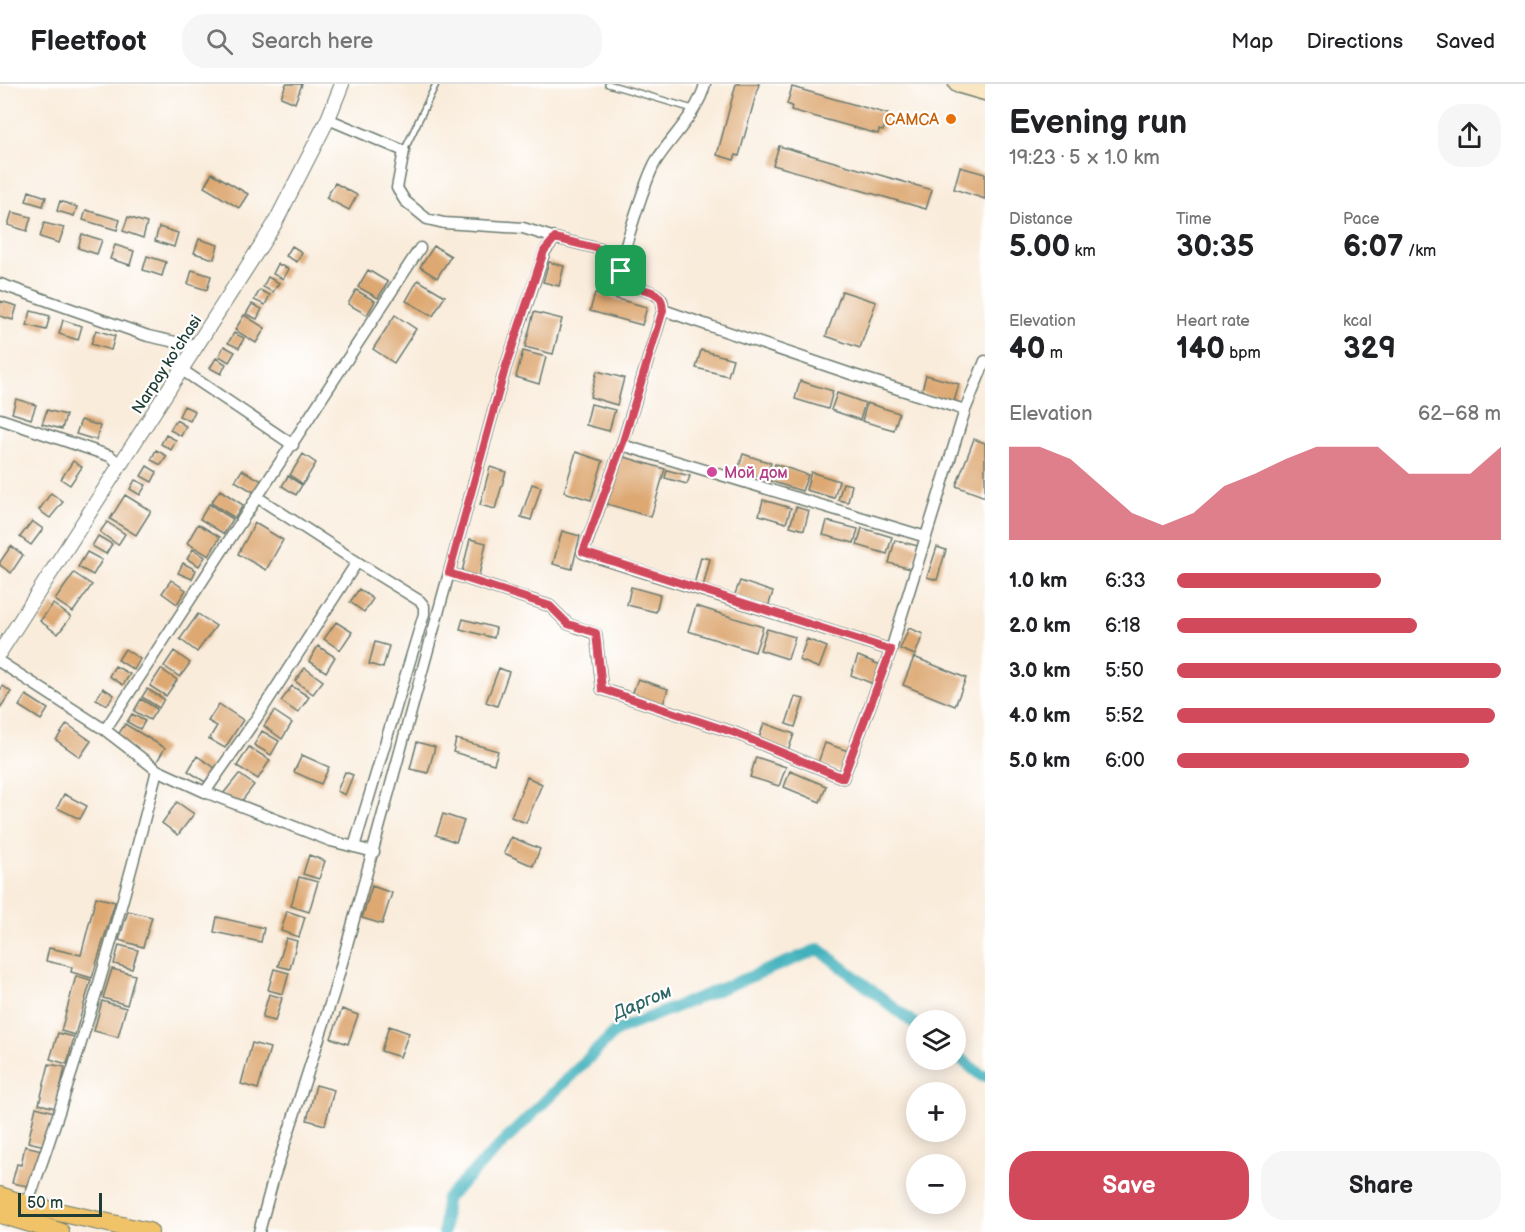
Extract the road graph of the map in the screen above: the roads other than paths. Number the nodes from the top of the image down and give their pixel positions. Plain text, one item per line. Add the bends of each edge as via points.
1 (342, 84) edge
2 (436, 84) edge
3 (608, 84) edge
4 (705, 84) edge
5 (957, 84) edge
6 (985, 92) edge
7 (694, 110) junction
8 (328, 119) junction
9 (404, 151) junction
10 (555, 238) junction
11 (420, 248) dead end
12 (624, 255) junction
13 (0, 284) edge
14 (663, 310) junction
15 (201, 341) junction
16 (985, 361) edge
17 (182, 370) junction
18 (965, 410) junction
19 (0, 418) edge
20 (293, 445) junction
21 (622, 445) junction
22 (120, 464) junction
23 (257, 497) junction
24 (926, 537) junction
25 (357, 562) junction
26 (449, 573) junction
27 (891, 650) junction
28 (0, 652) edge
29 (0, 662) edge
30 (105, 730) junction
31 (157, 770) junction
32 (205, 792) junction
33 (354, 847) junction
34 (374, 852) junction
35 (0, 1196) edge
36 (27, 1205) junction
37 (0, 1214) edge
38 (60, 1232) edge
39 (149, 1232) edge
40 (258, 1232) edge

1 - 8 street, Narpay ko'chasi
2 - 9 lane
3 - 7 lane
4 - 7 street
5 - 6 main road
7 - 12 street via 655,163
8 - 9 street
8 - 15 street, Narpay ko'chasi via 274,225
9 - 10 street via 397,188 405,201 427,219 523,228
10 - 12 street
10 - 26 street via 544,251 505,369
11 - 20 street
12 - 14 street via 624,279 656,295 662,300
13 - 15 street via 148,336 189,345
14 - 18 street
14 - 21 street
15 - 17 street, Narpay ko'chasi
16 - 18 street
17 - 20 street
17 - 22 street, Narpay ko'chasi
18 - 24 street
19 - 22 street via 110,456
20 - 23 street
21 - 24 street
21 - 27 street via 583,552
22 - 28 street, Narpay ko'chasi
23 - 25 street
23 - 30 street
24 - 27 street
25 - 32 street
25 - 33 street via 424,606
26 - 27 street via 550,606 568,624 596,633 602,689 735,733 843,778
26 - 34 street
29 - 30 street
30 - 31 street
31 - 32 street
31 - 36 street via 60,1113
32 - 33 street
33 - 34 street
34 - 40 street
35 - 36 highway
36 - 39 highway
37 - 38 highway

